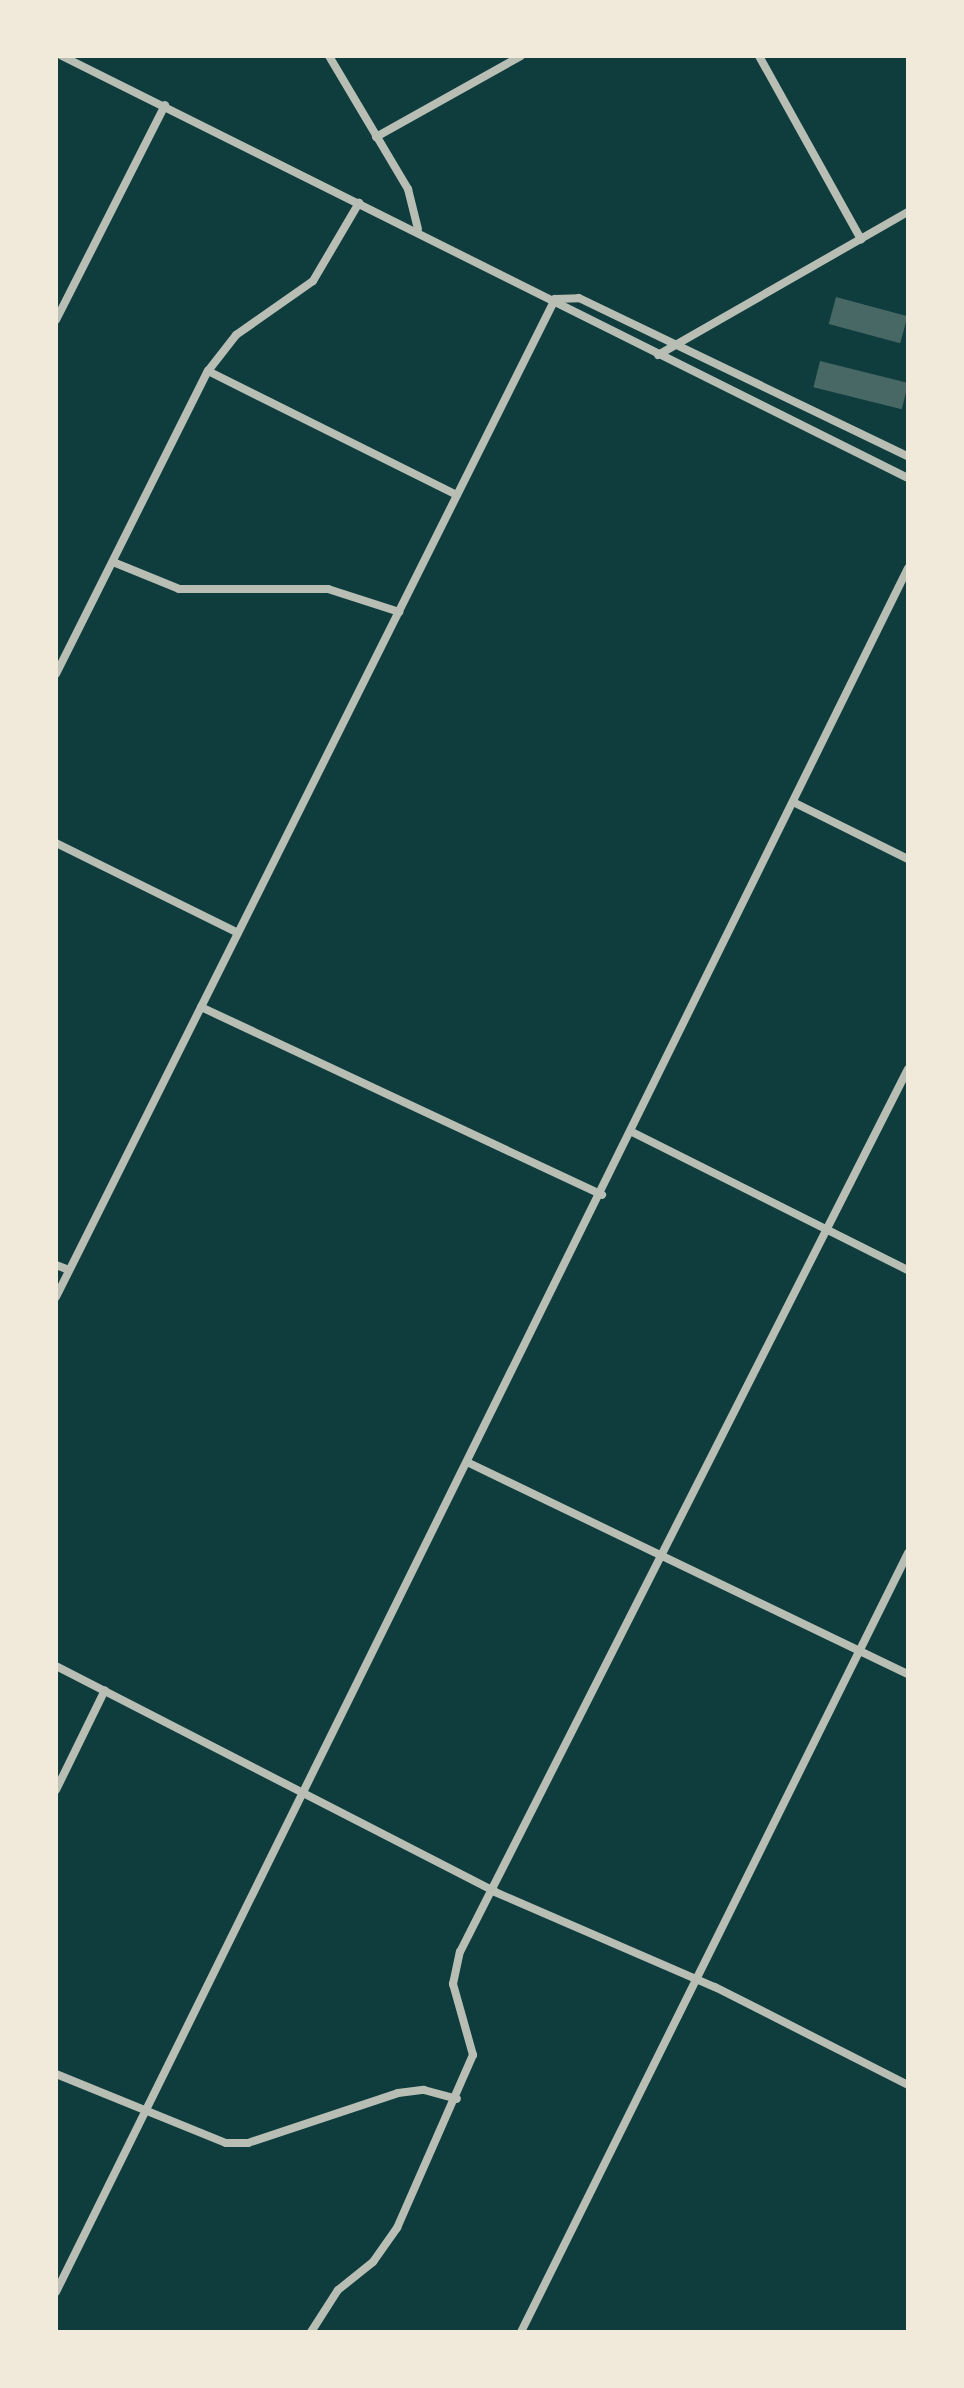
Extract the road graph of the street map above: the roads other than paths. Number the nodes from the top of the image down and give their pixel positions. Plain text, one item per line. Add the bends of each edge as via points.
1 (62, 56) edge
2 (329, 56) edge
3 (521, 56) edge
4 (759, 56) edge
5 (165, 105) junction
6 (376, 137) junction
7 (359, 203) junction
8 (908, 212) edge
9 (418, 229) junction
10 (861, 239) junction
11 (555, 299) junction
12 (56, 320) edge
13 (676, 343) junction
14 (658, 355) junction
15 (208, 371) junction
16 (908, 456) edge
17 (908, 478) edge
18 (457, 495) junction
19 (113, 562) junction
20 (908, 568) edge
21 (399, 612) junction
22 (56, 674) edge
23 (793, 802) junction
24 (56, 843) edge
25 (908, 859) edge
26 (238, 933) junction
27 (201, 1007) junction
28 (908, 1069) edge
29 (632, 1132) junction
30 (602, 1195) junction
31 (828, 1230) junction
32 (56, 1265) edge
33 (69, 1270) junction
34 (908, 1270) edge
35 (56, 1297) edge
36 (469, 1463) junction
37 (908, 1553) edge
38 (665, 1558) junction
39 (859, 1651) junction
40 (56, 1666) edge
41 (908, 1674) edge
42 (105, 1690) junction
43 (56, 1790) edge
44 (306, 1791) junction
45 (495, 1892) junction
46 (693, 1983) junction
47 (56, 2074) edge
48 (908, 2085) edge
49 (457, 2099) junction
50 (145, 2115) junction
51 (56, 2292) edge
52 (311, 2332) edge
53 (521, 2332) edge

1 - 5 street
2 - 6 street
3 - 6 street
4 - 10 street
5 - 7 street
5 - 12 street
6 - 9 street via 408,189
7 - 9 street
7 - 15 street via 303,292 236,335
8 - 10 street
9 - 11 street
10 - 13 street
11 - 13 street via 579,298
11 - 14 street via 571,315
11 - 18 street
13 - 14 street
13 - 16 street
14 - 17 street
15 - 18 street
15 - 19 street
18 - 21 street
19 - 21 street via 179,589 328,589
19 - 22 street
20 - 23 street
21 - 26 street
23 - 25 street
23 - 29 street
24 - 26 street
26 - 27 street
27 - 30 street
27 - 33 street
28 - 31 street
29 - 30 street
29 - 31 street
30 - 36 street
31 - 34 street
31 - 38 street
32 - 33 street
33 - 35 street
36 - 38 street
36 - 44 street
37 - 39 street
38 - 39 street
38 - 45 street
39 - 41 street
39 - 46 street
40 - 42 street
42 - 43 street
42 - 44 street
44 - 45 street
44 - 50 street
45 - 46 street
45 - 49 street via 454,1967 473,2055
46 - 48 street via 715,1987
46 - 53 street
47 - 50 street
49 - 50 street via 424,2090 398,2093 248,2143 226,2143
49 - 52 street via 385,2250 338,2290
50 - 51 street

